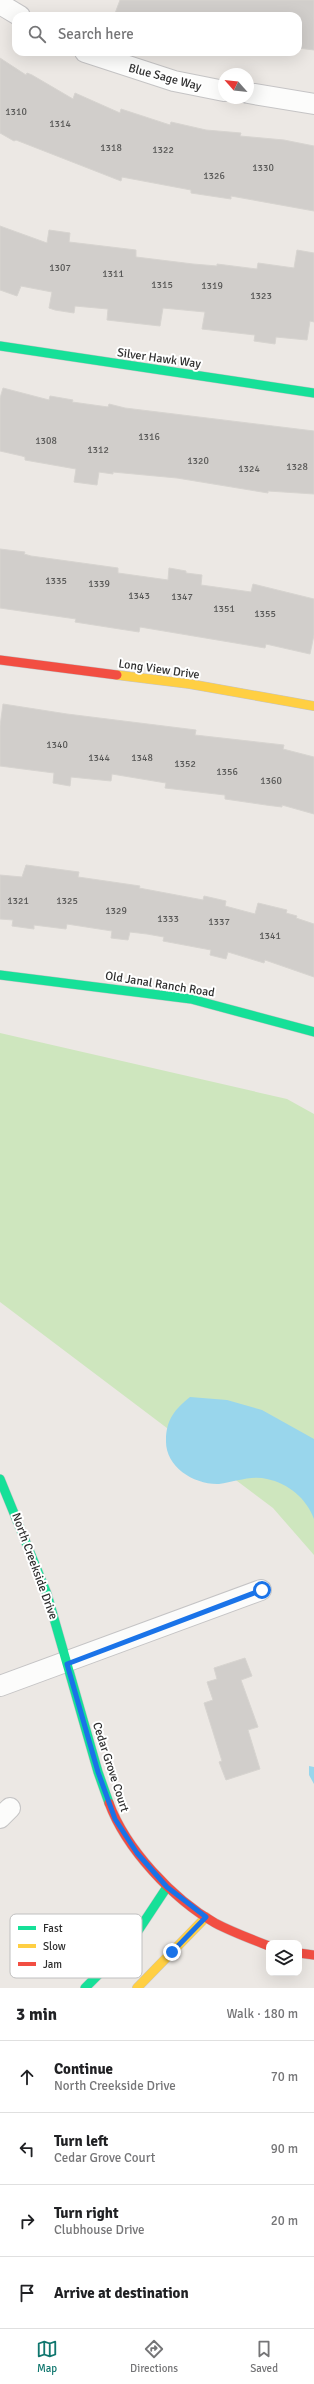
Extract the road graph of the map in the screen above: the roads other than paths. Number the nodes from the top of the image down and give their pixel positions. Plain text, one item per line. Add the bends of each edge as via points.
1 (0, 4) edge
2 (13, 12) edge
3 (97, 56) edge
4 (218, 90) edge
5 (254, 94) edge
6 (314, 104) edge
7 (0, 346) edge
8 (314, 393) edge
9 (0, 660) edge
10 (314, 706) edge
11 (0, 975) edge
12 (314, 1032) edge
13 (0, 1479) edge
14 (262, 1590) dead end
15 (67, 1664) junction
16 (0, 1686) edge
17 (167, 1887) junction
18 (206, 1917) junction
19 (142, 1925) edge
20 (266, 1945) edge
21 (302, 1953) edge
22 (314, 1955) edge
23 (95, 1978) edge
24 (85, 1988) edge
25 (137, 1988) edge

1 - 2 street
3 - 4 street, Blue Sage Way via 174,81
5 - 6 street
7 - 8 street, Silver Hawk Way
9 - 10 street, Long View Drive via 190,684
11 - 12 street, Old Janal Ranch Road via 191,999
13 - 15 street, North Creekside Drive via 12,1502 47,1594
14 - 15 street
15 - 16 street
15 - 17 street, Cedar Grove Court via 98,1772 115,1819 137,1853
17 - 18 street, Cedar Grove Court
17 - 19 street
18 - 20 street, Cedar Grove Court
18 - 25 street
21 - 22 street
23 - 24 street

